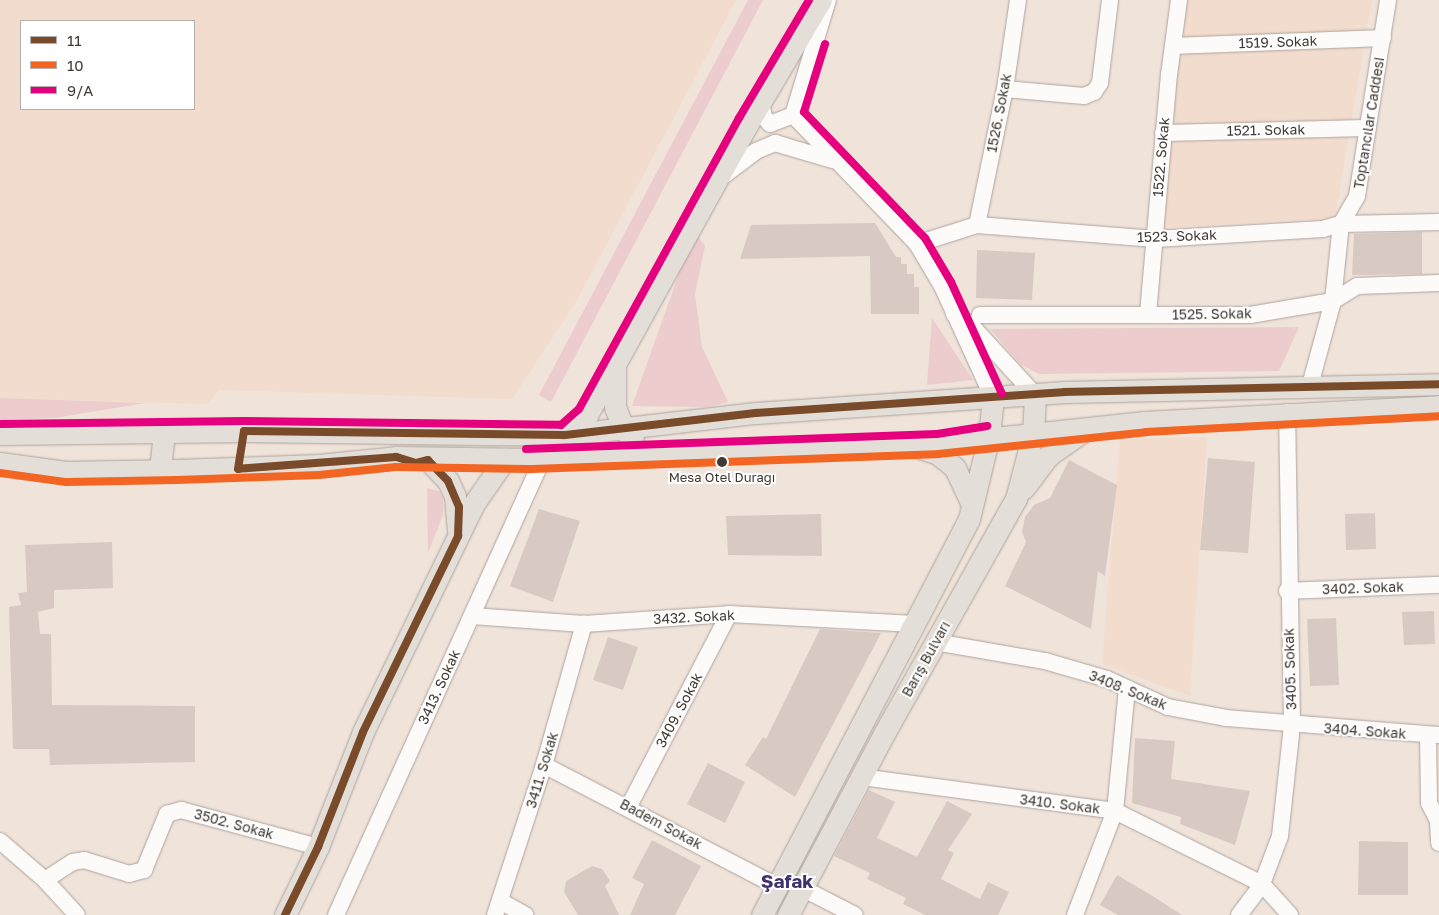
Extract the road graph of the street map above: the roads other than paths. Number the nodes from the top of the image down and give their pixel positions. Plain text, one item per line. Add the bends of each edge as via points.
1 (821, 0) edge
2 (828, 0) edge
3 (1018, 0) edge
4 (1110, 0) edge
5 (1179, 0) edge
6 (1388, 0) edge
7 (1383, 38) junction
8 (1173, 46) junction
9 (1005, 89) junction
10 (761, 102) junction
11 (793, 114) junction
12 (1368, 128) junction
13 (1163, 133) junction
14 (836, 161) junction
15 (719, 179) junction
16 (1439, 222) edge
17 (1341, 224) junction
18 (976, 226) junction
19 (1155, 239) junction
20 (917, 244) junction
21 (1439, 283) edge
22 (1333, 301) junction
23 (954, 314) junction
24 (980, 314) dead end
25 (1148, 314) junction
26 (615, 364) junction
27 (1439, 384) edge
28 (1309, 389) junction
29 (1035, 394) junction
30 (993, 398) junction
31 (1439, 406) edge
32 (1287, 412) junction
33 (624, 430) junction
34 (1082, 431) junction
35 (164, 432) junction
36 (0, 434) edge
37 (1033, 434) junction
38 (565, 435) junction
39 (989, 436) junction
40 (910, 445) junction
41 (651, 452) junction
42 (543, 458) junction
43 (505, 459) junction
44 (428, 460) junction
45 (0, 463) edge
46 (160, 470) junction
47 (1016, 499) junction
48 (972, 504) junction
49 (458, 536) junction
50 (1439, 585) edge
51 (1287, 591) junction
52 (729, 614) junction
53 (472, 616) junction
54 (584, 624) junction
55 (916, 624) junction
56 (936, 642) junction
57 (1127, 690) junction
58 (1292, 726) junction
59 (1434, 735) edge
60 (544, 765) junction
61 (861, 777) junction
62 (629, 806) junction
63 (1115, 811) junction
64 (0, 841) edge
65 (1439, 843) edge
66 (318, 847) junction
67 (46, 880) junction
68 (1262, 884) junction
69 (776, 886) junction
70 (802, 888) junction
71 (497, 908) edge
72 (1244, 914) edge
73 (77, 915) edge
74 (286, 915) edge
75 (336, 915) edge
76 (525, 915) edge
77 (762, 915) edge
78 (788, 915) edge
79 (855, 915) edge
80 (1075, 915) edge
81 (1290, 915) edge

1 - 10 main road
2 - 11 street
3 - 9 street, 1526. Sokak
4 - 9 street via 1100,83 1094,92 1084,96
5 - 8 street, 1522. Sokak
6 - 7 street, Toptancılar Caddesi
7 - 8 street, 1519. Sokak
7 - 12 street, Toptancılar Caddesi
8 - 13 street, 1522. Sokak
9 - 18 street, 1526. Sokak
10 - 11 street via 764,117 770,124
10 - 15 main road
11 - 14 street
12 - 13 street, 1521. Sokak
12 - 17 street, Toptancılar Caddesi via 1357,196
13 - 19 street, 1522. Sokak
14 - 15 street via 776,143 756,152
14 - 20 street
15 - 26 main road
16 - 17 street, 1523. Sokak
17 - 19 street, 1523. Sokak via 1324,229
17 - 22 street, Toptancılar Caddesi
18 - 19 street, 1523. Sokak
18 - 20 street, 1523. Sokak
19 - 25 street, 1522. Sokak
20 - 23 street
21 - 22 street, 1525. Sokak via 1357,286
22 - 25 street, 1525. Sokak via 1250,315
22 - 28 street, Toptancılar Caddesi
23 - 29 street via 970,324
23 - 30 street
24 - 25 street, 1525. Sokak
26 - 33 main road via 615,407
26 - 38 main road via 587,415
27 - 28 main road
28 - 29 main road
29 - 30 main road
29 - 37 main road, Barış Bulvarı
30 - 33 main road via 756,413
30 - 39 main road, Barış Bulvarı
31 - 32 main road
32 - 34 main road via 1146,422
32 - 51 street, 3405. Sokak
33 - 38 main road
33 - 41 main road
34 - 37 main road
34 - 47 main road via 1048,456
35 - 36 main road
35 - 38 main road
35 - 46 main road
37 - 39 main road
37 - 47 main road, Barış Bulvarı
39 - 40 main road
39 - 48 main road, Barış Bulvarı
40 - 41 main road
40 - 48 main road via 938,454 955,468
41 - 42 main road
42 - 43 main road
42 - 53 street, 3413. Sokak
43 - 44 main road
43 - 49 main road via 473,505
44 - 46 main road via 396,457 319,465
44 - 49 main road via 448,481 455,496 459,507
45 - 46 main road via 67,472
47 - 56 main road, Barış Bulvarı
48 - 55 main road, Barış Bulvarı via 970,519
49 - 66 main road via 363,732
50 - 51 street, 3402. Sokak
51 - 58 street, 3405. Sokak
52 - 54 street, 3432. Sokak
52 - 55 street, 3432. Sokak
52 - 62 street, 3409. Sokak
53 - 54 street, 3432. Sokak
53 - 75 street, 3413. Sokak
54 - 60 street, 3411. Sokak
55 - 69 main road, Barış Bulvarı
56 - 57 street, 3408. Sokak via 1045,661 1107,679
56 - 61 main road, Barış Bulvarı
57 - 58 street, 3408. Sokak via 1168,707
57 - 63 street
58 - 59 street, 3404. Sokak
58 - 68 street, 3405. Sokak via 1280,836
59 - 65 street via 1429,803 1438,821
60 - 62 street, Badem Sokak
60 - 71 street, 3411. Sokak
61 - 63 street, 3410. Sokak
61 - 70 main road, Barış Bulvarı
62 - 69 street, Badem Sokak
63 - 68 street, 3410. Sokak
63 - 80 street
64 - 67 street
66 - 67 street, 3502. Sokak via 181,810 167,814 144,870 130,874 84,860 73,862
66 - 74 main road
67 - 73 street
68 - 72 street, 3405. Sokak
68 - 81 street, 3410. Sokak
69 - 77 main road, Barış Bulvarı
70 - 78 main road, Barış Bulvarı
70 - 79 street
71 - 76 street

